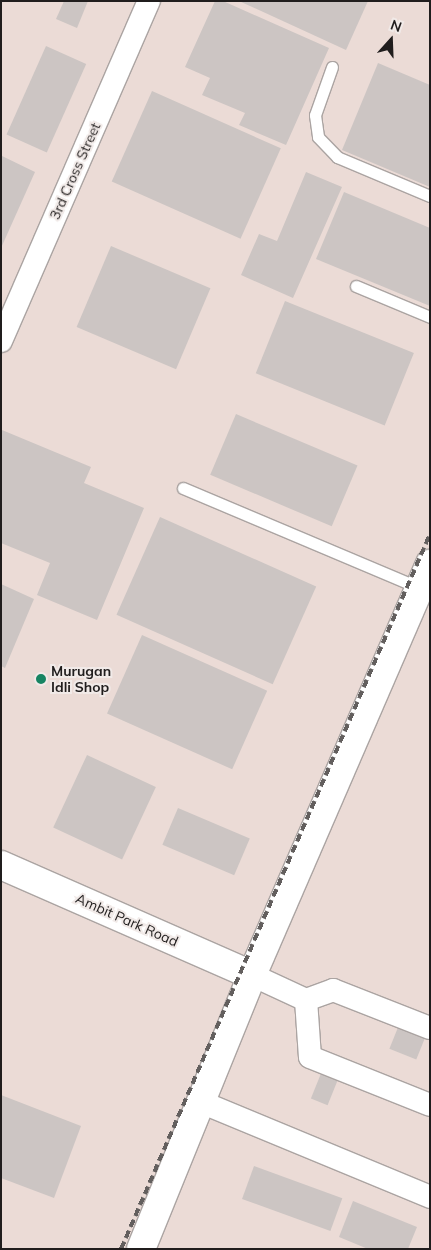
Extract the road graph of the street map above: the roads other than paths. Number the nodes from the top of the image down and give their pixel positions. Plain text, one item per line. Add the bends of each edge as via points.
1 (149, 1) edge
2 (332, 67) dead end
3 (430, 196) edge
4 (356, 286) dead end
5 (430, 317) edge
6 (1, 341) edge
7 (183, 488) dead end
8 (423, 592) edge
9 (2, 866) edge
10 (252, 975) junction
11 (306, 1000) junction
12 (430, 1028) edge
13 (201, 1102) junction
14 (430, 1105) edge
15 (430, 1197) edge
16 (141, 1249) edge

1 - 6 street, 3rd Cross Street
2 - 3 lane via 315,115 318,136 336,157
4 - 5 lane
7 - 8 lane
8 - 10 street
9 - 10 street, Ambit Park Road
10 - 11 street
10 - 13 street
11 - 12 street via 332,990
11 - 14 street via 310,1057
13 - 15 street
13 - 16 street

